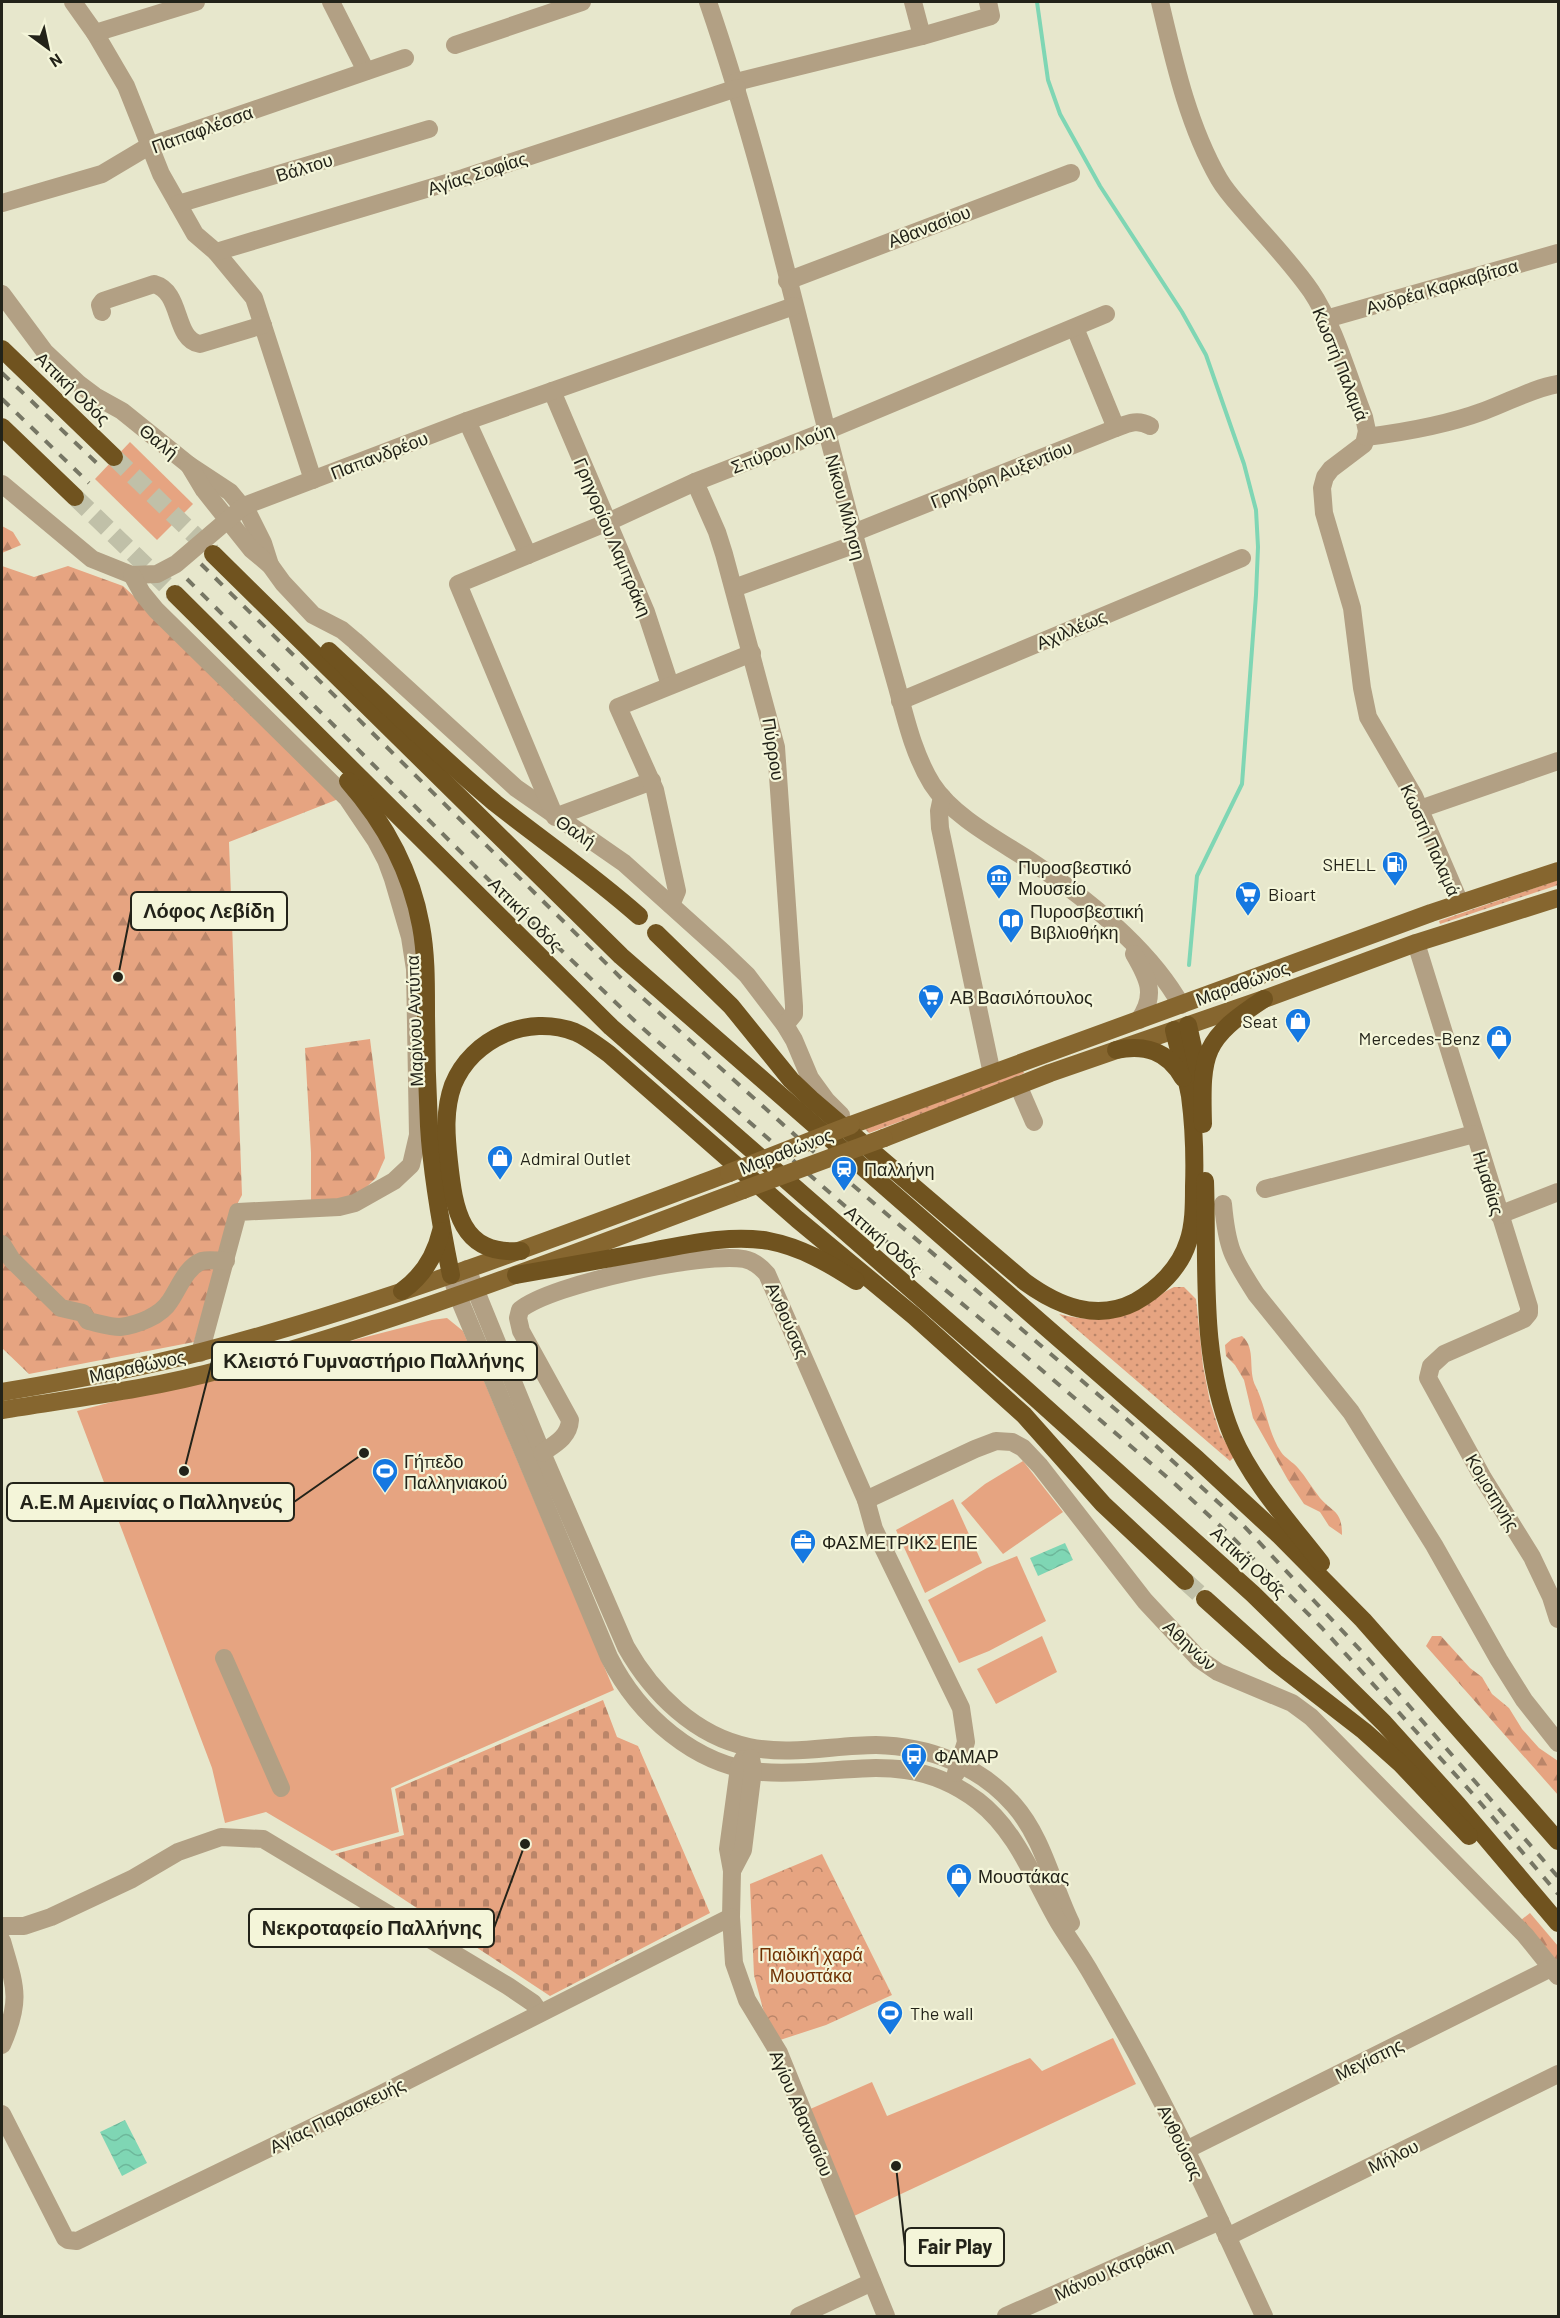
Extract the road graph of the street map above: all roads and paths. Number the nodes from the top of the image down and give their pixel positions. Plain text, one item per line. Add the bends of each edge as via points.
1 (73, 2) edge
2 (196, 2) edge
3 (331, 2) edge
4 (582, 2) edge
5 (708, 2) edge
6 (913, 2) edge
7 (1160, 2) edge
8 (990, 9) edge
9 (95, 33) junction
10 (922, 36) junction
11 (455, 45) dead end
12 (405, 58) dead end
13 (366, 71) junction
14 (736, 85) junction
15 (429, 129) dead end
16 (149, 146) junction
17 (1071, 173) dead end
18 (2, 203) edge
19 (178, 204) junction
20 (216, 252) junction
21 (1558, 253) edge
22 (787, 280) junction
23 (2, 294) edge
24 (794, 306) junction
25 (102, 312) dead end
26 (1106, 314) dead end
27 (1326, 318) junction
28 (263, 325) junction
29 (1075, 328) junction
30 (2, 349) edge
31 (1558, 384) edge
32 (552, 391) junction
33 (467, 421) junction
34 (1150, 426) dead end
35 (2, 427) edge
36 (1116, 428) junction
37 (826, 431) junction
38 (1366, 437) junction
39 (114, 458) tunnel mouth
40 (189, 465) junction
41 (313, 480) junction
42 (695, 482) junction
43 (2, 484) edge
44 (75, 497) tunnel mouth
45 (244, 506) junction
46 (228, 519) junction
47 (608, 522) junction
48 (854, 539) junction
49 (528, 555) junction
50 (1242, 558) dead end
51 (270, 565) junction
52 (132, 575) junction
53 (734, 588) junction
54 (175, 594) tunnel mouth
55 (752, 653) junction
56 (253, 671) junction
57 (670, 685) junction
58 (900, 701) junction
59 (1558, 761) edge
60 (652, 781) junction
61 (942, 796) junction
62 (1420, 809) junction
63 (555, 817) junction
64 (1558, 871) edge
65 (1558, 898) edge
66 (1460, 903) junction
67 (671, 904) junction
68 (639, 916) dead end
69 (1116, 928) junction
70 (656, 933) dead end
71 (1416, 944) junction
72 (1264, 999) junction
73 (1174, 1007) junction
74 (1139, 1020) junction
75 (785, 1025) junction
76 (1181, 1027) junction
77 (1116, 1050) junction
78 (992, 1074) junction
79 (1018, 1085) junction
80 (1196, 1092) junction
81 (1034, 1122) dead end
82 (851, 1125) junction
83 (1474, 1134) junction
84 (1265, 1189) dead end
85 (1558, 1192) edge
86 (1223, 1204) dead end
87 (1499, 1215) junction
88 (441, 1230) junction
89 (2, 1244) edge
90 (521, 1251) junction
91 (226, 1261) junction
92 (459, 1272) junction
93 (516, 1275) junction
94 (476, 1290) junction
95 (402, 1291) junction
96 (458, 1296) junction
97 (200, 1353) junction
98 (968, 1366) junction
99 (1431, 1366) joint
100 (2, 1399) edge
101 (542, 1453) junction
102 (866, 1500) junction
103 (1185, 1581) tunnel mouth
104 (1205, 1599) tunnel mouth
105 (1558, 1619) edge
106 (1363, 1620) junction
107 (224, 1658) dead end
108 (1558, 1743) edge
109 (750, 1747) junction
110 (960, 1763) junction
111 (746, 1769) junction
112 (951, 1784) junction
113 (281, 1788) dead end
114 (1558, 1841) edge
115 (731, 1917) junction
116 (1558, 1923) edge
117 (2, 1926) edge
118 (1558, 1931) edge
119 (2, 1941) edge
120 (1091, 1971) junction
121 (1556, 1972) edge
122 (540, 2013) junction
123 (2, 2045) edge
124 (1558, 2074) edge
125 (2, 2114) edge
126 (1186, 2150) junction
127 (1223, 2229) junction
128 (872, 2282) junction
129 (799, 2316) edge
130 (886, 2316) edge
131 (1006, 2316) edge
132 (1264, 2316) edge

1 - 9 street
2 - 9 street
3 - 13 street
4 - 11 street
5 - 14 street, Νίκου Μίληση
6 - 10 street
7 - 27 street, Κωστή Παλαμά via 1194,124 1216,173 1292,266
8 - 10 street, Αγίας Σοφίας
9 - 16 street via 126,86
10 - 14 street, Αγίας Σοφίας
12 - 13 street, Παπαφλέσσα
13 - 16 street, Παπαφλέσσα
14 - 20 street, Αγίας Σοφίας via 464,178
14 - 22 street, Νίκου Μίληση
15 - 19 street, Βάλτου
16 - 18 street, Παπαφλέσσα via 102,174
16 - 19 street
17 - 22 street, Αθανασίου
19 - 20 street via 195,234
20 - 28 street via 254,298
21 - 27 street, Ανδρέα Καρκαβίτσα
22 - 24 street, Νίκου Μίληση
23 - 40 street, Θαλή via 45,352 79,384 122,411
24 - 32 street, Παπανδρέου
24 - 37 street, Νίκου Μίληση
25 - 28 street via 103,301 154,284 170,295 192,343
26 - 29 street, Σπύρου Λούη
27 - 38 street, Κωστή Παλαμά via 1364,417
28 - 41 street
29 - 36 street
29 - 37 street, Σπύρου Λούη
30 - 39 highway, Αττική Οδός
31 - 38 street via 1454,420
32 - 33 street, Παπανδρέου
32 - 47 street, Γρηγορίου Λαμπράκη
33 - 41 street, Παπανδρέου
33 - 49 street
34 - 36 street, Γρηγόρη Αυξεντίου via 1133,422
35 - 44 highway
36 - 48 street, Γρηγόρη Αυξεντίου
37 - 42 street, Σπύρου Λούη
37 - 48 street, Νίκου Μίληση
38 - 62 street, Κωστή Παλαμά via 1362,447 1328,473 1322,484 1322,498 1352,608 1368,717
40 - 45 street, Θαλή via 215,480
40 - 46 street, Θαλή
41 - 45 street, Παπανδρέου
42 - 47 street, Σπύρου Λούη
42 - 53 street, Πύρρου via 717,532
43 - 52 street, Παπανδρέου via 92,559
45 - 46 street, Παπανδρέου
45 - 51 street, Θαλή
46 - 51 street, Θαλή
46 - 52 street, Παπανδρέου via 176,564 157,574
47 - 49 street, Σπύρου Λούη
47 - 57 street, Γρηγορίου Λαμπράκη via 646,612
48 - 53 street, Γρηγόρη Αυξεντίου
48 - 58 street, Νίκου Μίληση
49 - 63 street, Σπύρου Λούη via 458,584
50 - 58 street, Αχιλλέως
51 - 63 street, Θαλή via 313,615 355,640 516,788
52 - 91 street, Μαρίνου Αντύπα via 156,610 347,798 386,860 410,937 418,1135 411,1166 356,1203 238,1212
53 - 55 street, Πύρρου
54 - 56 highway, Αττική Οδός
55 - 57 street
55 - 75 street, Πύρρου via 773,730 778,765 794,1006 794,1014
56 - 88 highway via 376,816 412,888 424,951 429,1127
56 - 116 highway, Αττική Οδός via 611,1028 1022,1386 1253,1594 1384,1723
57 - 60 street via 618,707
58 - 61 street, Νίκου Μίληση via 916,752
59 - 62 street
60 - 63 street
60 - 67 street via 677,891
61 - 69 street, Νίκου Μίληση via 967,818 1058,879
61 - 78 street via 940,828
62 - 66 street, Κωστή Παλαμά
63 - 67 street, Θαλή via 624,863
64 - 66 main road, Μαραθώνος
65 - 71 main road, Μαραθώνος
66 - 73 main road, Μαραθώνος
67 - 75 street, Θαλή via 747,975
68 - 106 highway, Αττική Οδός via 453,767 295,620 213,554 621,956 1197,1460
69 - 73 street, Νίκου Μίληση via 1154,966
69 - 74 street, Νίκου Μίληση via 1149,987 1149,1005
70 - 80 highway via 732,1006 811,1100 1025,1282 1065,1306 1107,1311 1126,1306 1160,1284 1181,1256 1192,1225
71 - 72 main road, Μαραθώνος
71 - 83 street, Ημαθίας
72 - 76 main road, Μαραθώνος
72 - 80 highway via 1219,1034
73 - 74 main road, Μαραθώνος
73 - 76 main road
74 - 78 main road, Μαραθώνος
75 - 82 street, Θαλή via 810,1078
76 - 77 main road, Μαραθώνος
76 - 80 highway
77 - 79 main road, Μαραθώνος
77 - 80 highway via 1137,1046 1165,1057
78 - 82 main road, Μαραθώνος
79 - 81 street
79 - 93 main road, Μαραθώνος, bridge
80 - 106 highway via 1207,1311 1221,1405 1254,1474
82 - 90 main road, Μαραθώνος, bridge
83 - 84 street
83 - 87 street, Ημαθίας
85 - 87 street
86 - 108 street via 1232,1257 1256,1294 1357,1421 1499,1660
87 - 99 street, Ημαθίας via 1529,1313 1524,1319 1444,1354
88 - 92 highway
88 - 95 highway via 429,1264
89 - 91 street via 12,1260 61,1308 83,1313 88,1321 120,1327 141,1322 162,1310 189,1271 202,1261
90 - 92 main road, Μαραθώνος
90 - 98 highway via 491,1248 477,1240 460,1221 451,1184 448,1104 456,1078 479,1049 516,1029 556,1027 583,1036 609,1054
91 - 97 street, Μαρίνου Αντύπα
92 - 94 street, Ανθούσας
92 - 95 main road, Μαραθώνος
92 - 96 street, Ανθούσας
93 - 94 main road, Μαραθώνος
93 - 98 highway via 685,1245 748,1239 770,1241 830,1264
94 - 96 main road, Μαραθώνος
94 - 101 street, Ανθούσας
95 - 97 main road, Μαραθώνος
96 - 100 main road, Μαραθώνος via 180,1380
96 - 111 street, Ανθούσας via 622,1682 646,1711 677,1738 712,1758
97 - 100 main road, Μαραθώνος
98 - 103 highway via 1037,1428 1103,1504
99 - 105 street, Κομοτηνής via 1428,1378 1432,1386 1532,1557
101 - 102 street, Ανθούσας via 564,1437 570,1420 521,1331 520,1310 537,1299 616,1275 704,1259 746,1260 767,1274
101 - 109 street, Ανθούσας via 637,1666 688,1719 718,1736
102 - 110 street, Ανθούσας via 874,1529 961,1708 966,1742
102 - 121 street, Αθηνών via 996,1441 1012,1442 1023,1448 1145,1601 1199,1659 1218,1672 1292,1702 1311,1718 1525,1935
104 - 118 highway via 1259,1649 1401,1764
106 - 114 highway, Αττική Οδός
107 - 113 street
109 - 110 street, Ανθούσας via 792,1750 876,1745 926,1751
109 - 111 street, Αγίου Αθανασίου
110 - 112 street, Ανθούσας
110 - 120 street, Ανθούσας via 989,1781 1014,1805 1035,1836
111 - 112 street, Ανθούσας via 786,1772 893,1768 941,1778
111 - 115 street, Αγίου Αθανασίου via 743,1850 732,1871
112 - 120 street, Ανθούσας via 981,1803 1006,1830
115 - 122 street, Αγίας Παρασκευής
115 - 128 street, Αγίου Αθανασίου via 733,1958 741,1987 779,2053
117 - 122 street via 24,1926 51,1917 132,1880 178,1852 221,1837 263,1839 508,1986 533,2003
119 - 123 street via 16,1992 14,2014
120 - 126 street, Ανθούσας
121 - 126 street, Μεγίστης
122 - 125 street, Αγίας Παρασκευής via 77,2241 65,2238
124 - 127 street, Μήλου
126 - 127 street, Ανθούσας
127 - 131 street, Μάνου Κατράκη
127 - 132 street, Ανθούσας
128 - 129 street
128 - 130 street, Αγίου Αθανασίου

